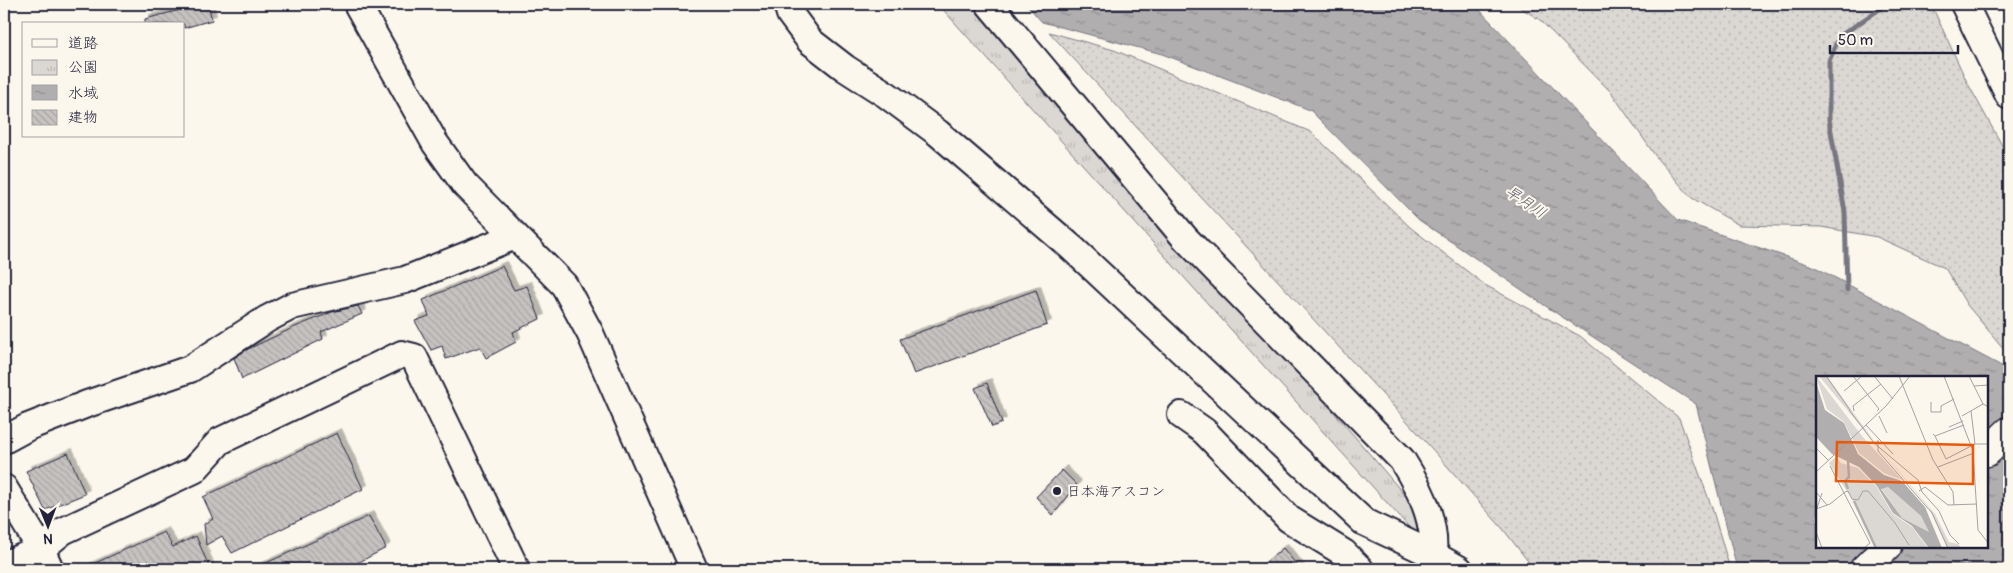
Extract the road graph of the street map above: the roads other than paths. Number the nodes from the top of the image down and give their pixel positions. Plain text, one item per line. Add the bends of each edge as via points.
1 (357, 4) edge
2 (787, 4) edge
3 (989, 4) edge
4 (1964, 4) edge
5 (2009, 96) edge
6 (515, 236) junction
7 (1182, 415) dead end
8 (2009, 431) edge
9 (4, 440) edge
10 (1988, 451) edge
11 (4, 488) edge
12 (1886, 548) edge
13 (46, 559) edge
14 (1433, 562) edge
15 (4, 565) edge
16 (516, 569) edge
17 (694, 569) edge
18 (1360, 569) edge
19 (1459, 569) edge
20 (1864, 569) edge

1 - 6 street via 435,143 465,185
2 - 14 street via 790,14 810,40 938,133 1072,248 1364,522
3 - 14 street via 1185,238 1402,460 1420,489 1428,511
4 - 5 street
6 - 9 street via 405,280 292,306 190,368 87,404
6 - 17 street via 564,285 590,333
7 - 18 street via 1204,431 1289,519 1344,553
8 - 10 main road
11 - 13 street
12 - 20 main road
13 - 15 street
13 - 16 street via 63,531 194,470 220,441 402,354 414,357
14 - 19 street

